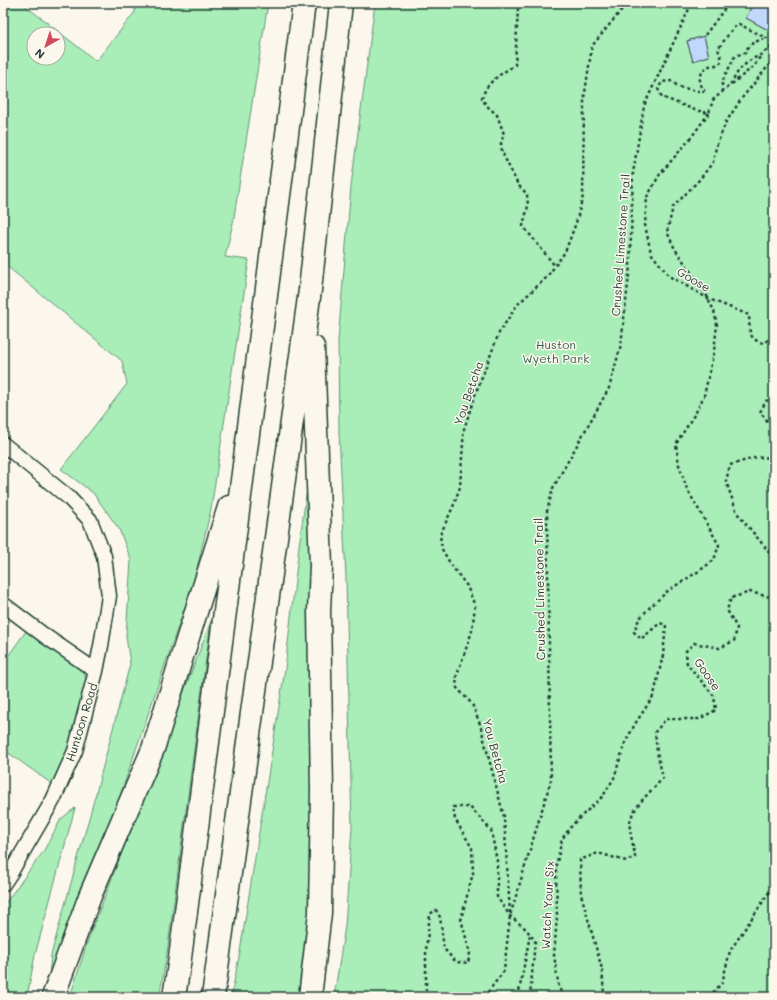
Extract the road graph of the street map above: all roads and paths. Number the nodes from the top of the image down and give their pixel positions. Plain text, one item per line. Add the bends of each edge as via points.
1 (304, 3) edge
2 (341, 3) edge
3 (520, 3) edge
4 (625, 3) edge
5 (690, 3) edge
6 (728, 3) edge
7 (705, 35) dead end
8 (766, 38) junction
9 (774, 38) edge
10 (774, 44) edge
11 (762, 54) junction
12 (774, 59) edge
13 (730, 85) junction
14 (722, 92) junction
15 (709, 113) junction
16 (555, 266) junction
17 (310, 290) junction
18 (709, 299) junction
19 (774, 332) edge
20 (774, 398) edge
21 (774, 429) edge
22 (3, 444) edge
23 (246, 450) junction
24 (774, 457) edge
25 (774, 558) edge
26 (774, 598) edge
27 (3, 604) edge
28 (96, 671) junction
29 (3, 884) edge
30 (774, 885) edge
31 (510, 916) junction
32 (530, 935) junction
33 (53, 997) edge
34 (174, 997) edge
35 (213, 997) edge
36 (310, 997) edge
37 (426, 997) edge
38 (484, 997) edge
39 (518, 997) edge
40 (530, 997) edge
41 (564, 997) edge
42 (602, 997) edge
43 (709, 997) edge

1 - 23 highway
2 - 17 highway
3 - 16 path via 516,66 492,80 482,98 497,115 504,134 502,152 518,185 527,194 528,206 523,226
4 - 16 path, You Betcha via 592,46 584,100 583,196 565,252
5 - 31 path, Crushed Limestone Trail via 644,106 634,173 630,266 621,345 609,388 553,488 547,511 551,780
6 - 7 path
8 - 9 path
8 - 14 path via 753,42 747,46 745,53 735,56 722,82
8 - 15 path via 739,24 733,28 718,50 722,57 721,62 704,69 700,78 703,92 679,87 671,81 662,82 658,89 662,97
10 - 11 path
11 - 13 path via 754,66
11 - 13 path via 739,70
12 - 18 path, Watch Your Six via 726,122 713,162 673,207 667,232 675,250
13 - 14 path
14 - 15 path, Goose via 713,100
15 - 18 path, Goose via 660,174 647,197 645,225 651,253 669,276
16 - 31 path, You Betcha via 518,305 499,333 464,429 460,488 440,535 442,549 467,586 475,606 472,631 456,678 457,688 472,704 480,724 504,817
17 - 35 highway
17 - 36 highway via 321,566 319,611 322,791 320,913
18 - 19 path, Goose via 749,315 751,336 756,341 763,343
18 - 41 path, Watch Your Six via 717,325 704,396 676,444 679,465 687,489 719,545 714,560 670,590 639,619 634,632 641,638 660,623 666,625 663,655 654,695 635,724 614,778 603,796 562,838 556,867 557,916 554,955 559,988
20 - 21 path via 766,401 760,412
22 - 28 street, Huntoon Road via 68,497 90,520 104,556 110,596
23 - 33 highway via 153,749 90,896
23 - 34 highway
24 - 25 path via 754,458 730,466 726,481 737,513
26 - 42 path, Goose via 750,592 731,598 727,610 736,628 734,641 719,648 694,644 686,651 687,664 714,696 716,710 699,719 666,720 655,732 663,778 636,808 632,817 629,828 635,857 626,861 598,853 580,860 581,894 602,969
27 - 28 street
28 - 29 street, Huntoon Road via 75,751 52,800
30 - 43 path via 730,951 722,983
31 - 32 path, Watch Your Six
31 - 37 path via 497,897 497,861 491,830 470,807 453,807 456,819 472,848 473,873 461,919 470,953 468,963 456,962 444,949 440,918 436,910 430,914 426,950
31 - 38 path, Crushed Limestone Trail via 504,971
32 - 39 path, Watch Your Six
32 - 40 path, Watch Your Six via 535,941

